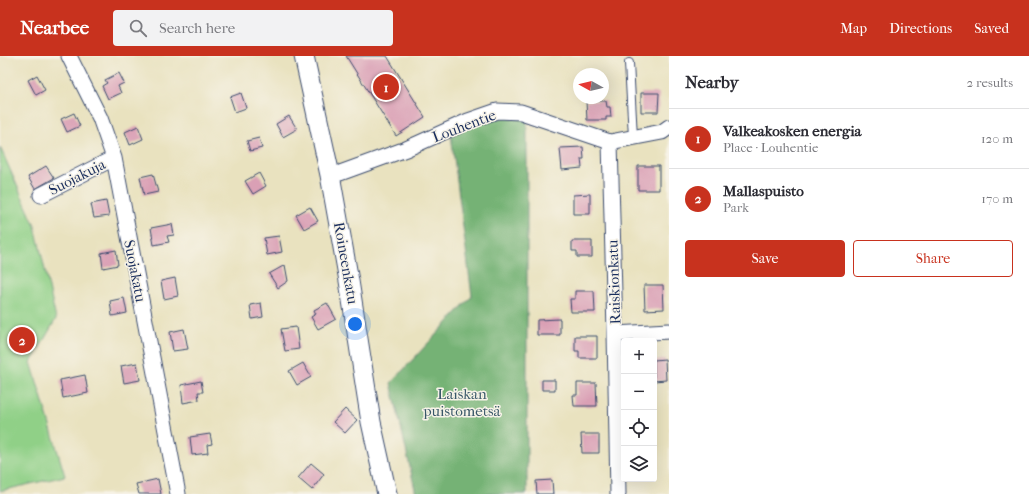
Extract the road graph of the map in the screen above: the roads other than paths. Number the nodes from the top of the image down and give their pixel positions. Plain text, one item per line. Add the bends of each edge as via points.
1 (69, 56) edge
2 (304, 56) edge
3 (629, 63) dead end
4 (669, 128) edge
5 (633, 138) junction
6 (610, 142) junction
7 (114, 158) junction
8 (330, 175) junction
9 (41, 195) dead end
10 (669, 331) edge
11 (615, 334) junction
12 (178, 494) edge
13 (387, 494) edge
14 (618, 494) edge

1 - 7 street, Suojakatu via 100,118
2 - 8 street, Roineenkatu
3 - 5 lane
4 - 5 street, Louhentie
5 - 6 street, Louhentie
6 - 8 street, Louhentie via 521,112 497,112 468,121 406,149
6 - 11 street, Raiskionkatu
7 - 9 street, Suojakuja
7 - 12 street, Suojakatu
8 - 13 street, Roineenkatu via 371,422
10 - 11 street
11 - 14 street, Raiskionkatu

